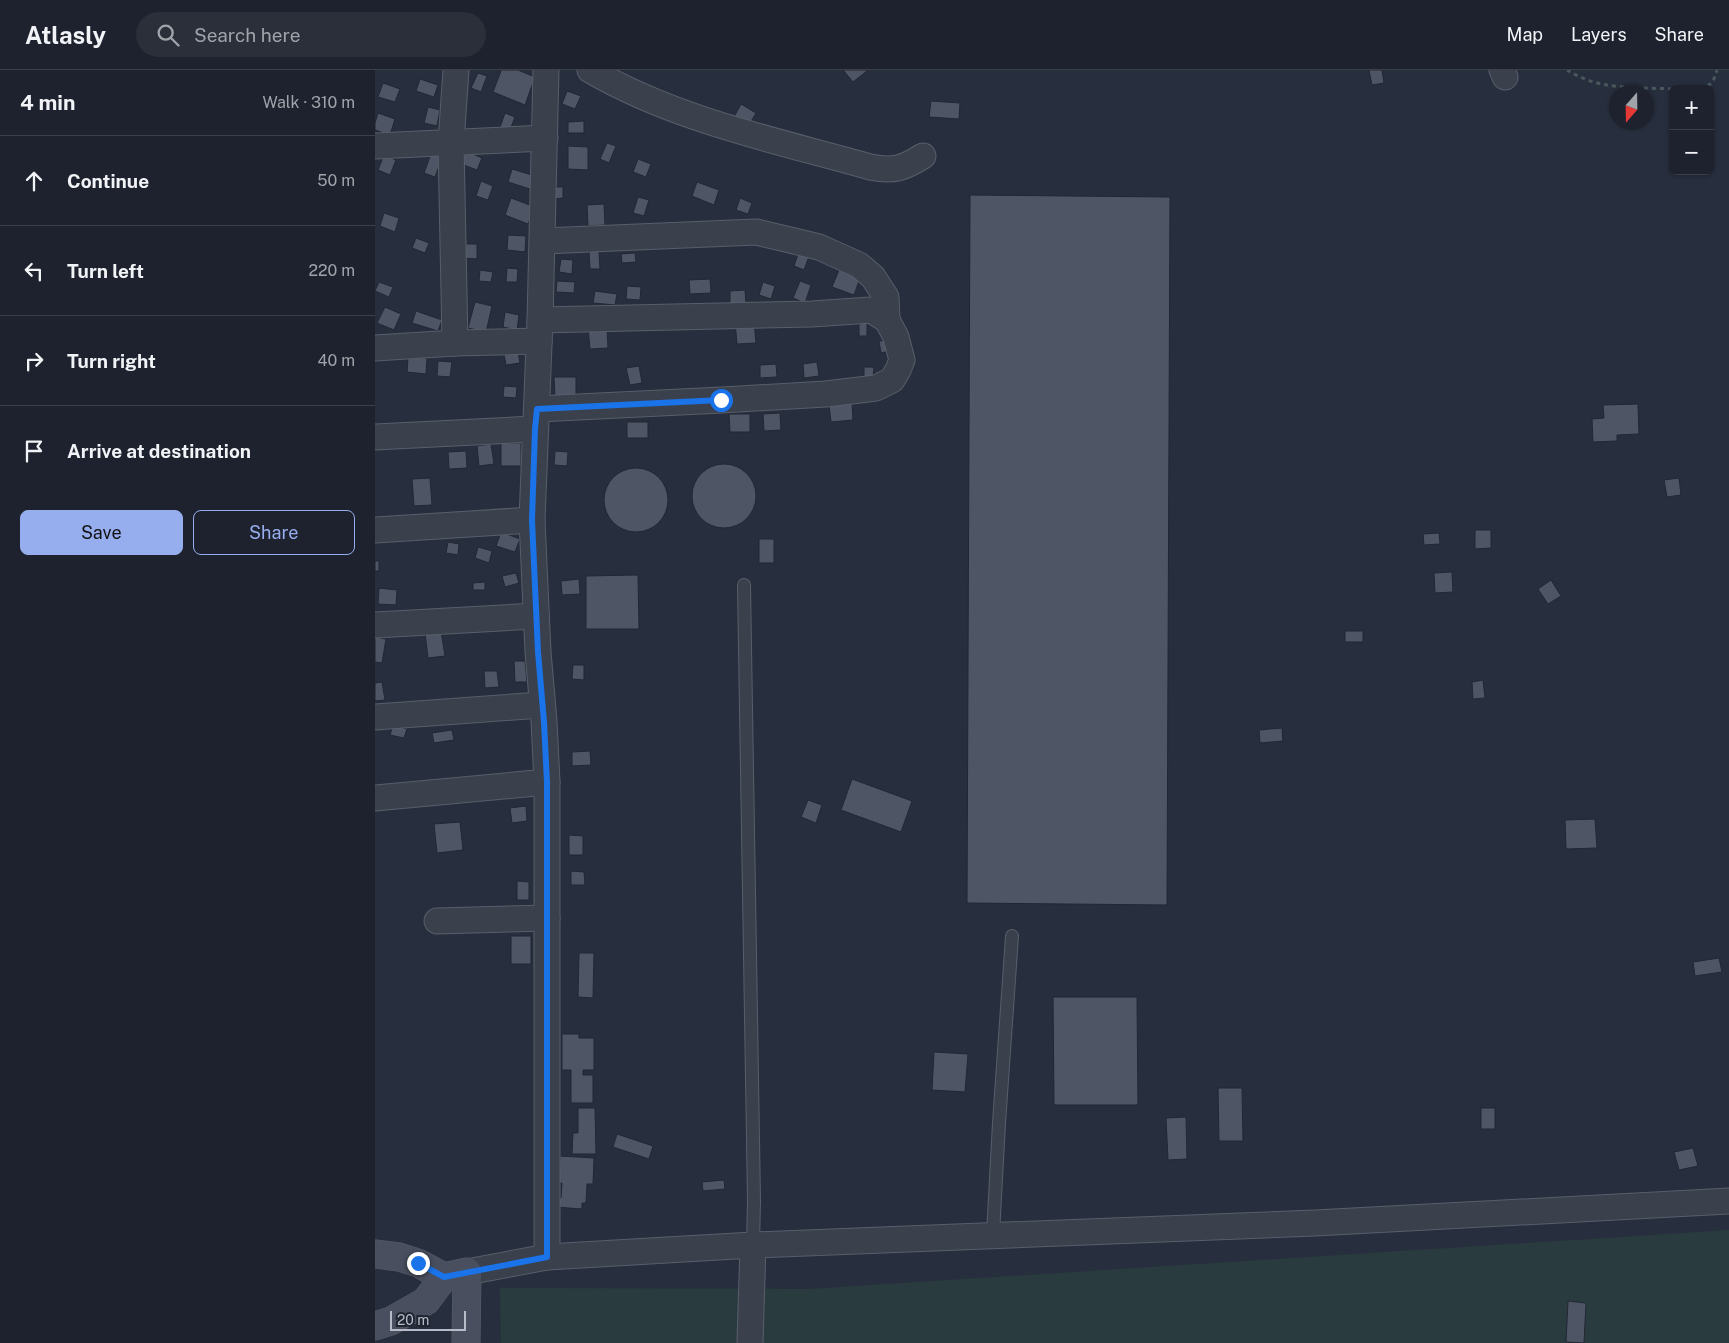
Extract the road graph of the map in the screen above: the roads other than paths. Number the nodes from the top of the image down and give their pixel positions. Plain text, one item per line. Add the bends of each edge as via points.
1 (456, 70) edge
2 (546, 70) edge
3 (590, 70) edge
4 (545, 138) junction
5 (451, 143) junction
6 (375, 146) edge
7 (923, 156) dead end
8 (543, 241) junction
9 (887, 320) junction
10 (540, 330) junction
11 (455, 344) junction
12 (375, 348) edge
13 (536, 419) junction
14 (375, 437) edge
15 (532, 520) junction
16 (375, 530) edge
17 (744, 585) dead end
18 (536, 616) junction
19 (375, 625) edge
20 (541, 705) junction
21 (375, 717) edge
22 (547, 782) junction
23 (375, 798) edge
24 (547, 918) junction
25 (437, 921) dead end
26 (1012, 936) dead end
27 (1729, 1201) edge
28 (993, 1234) junction
29 (753, 1245) junction
30 (375, 1254) edge
31 (547, 1257) junction
32 (455, 1275) junction
33 (375, 1326) edge
34 (466, 1343) edge
35 (750, 1343) edge

1 - 5 street
2 - 4 street
3 - 7 street via 630,92 674,110 870,167 896,169 908,166
4 - 5 street
4 - 8 street
5 - 6 street
5 - 11 street
8 - 9 street via 756,232 819,246 859,264 873,277 886,297
8 - 10 street
9 - 10 street via 871,310
9 - 13 street via 902,360 892,380 876,388
10 - 11 street
10 - 13 street
11 - 12 street
13 - 14 street
13 - 15 street
15 - 16 street
15 - 18 street
17 - 29 lane via 755,1201
18 - 19 street
18 - 20 street
20 - 21 street
20 - 22 street
22 - 23 street
22 - 24 street
24 - 25 street
24 - 31 street
26 - 28 lane
27 - 28 street via 1315,1223
28 - 29 street
29 - 31 street
29 - 35 street
30 - 32 street via 399,1257
31 - 32 street
32 - 33 street via 426,1301 399,1318
32 - 34 street

